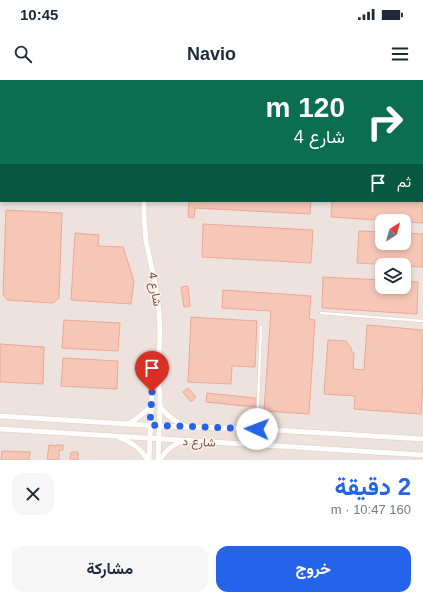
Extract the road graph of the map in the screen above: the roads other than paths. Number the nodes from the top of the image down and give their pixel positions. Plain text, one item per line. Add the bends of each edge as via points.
1 (144, 202) edge
2 (321, 313) dead end
3 (423, 322) edge
4 (262, 327) dead end
5 (157, 378) junction
6 (152, 404) junction
7 (160, 407) junction
8 (0, 416) edge
9 (127, 424) junction
10 (150, 425) junction
11 (160, 426) junction
12 (187, 427) junction
13 (0, 429) edge
14 (257, 429) junction
15 (116, 436) junction
16 (150, 438) junction
17 (160, 439) junction
18 (423, 440) edge
19 (184, 441) junction
20 (423, 455) edge
21 (148, 460) edge
22 (159, 460) edge

1 - 5 street, شارع 4 via 146,241 159,310
2 - 3 lane
4 - 14 lane
5 - 6 street, شارع 4 via 152,392
5 - 7 street, شارع 4
6 - 9 street via 138,418
6 - 10 street, شارع 4
7 - 11 street, شارع 4
7 - 12 street via 175,421
8 - 9 street, شارع د
9 - 10 street, شارع د
10 - 11 street, شارع د
10 - 16 street, شارع 4
11 - 12 street, شارع د
11 - 17 street, شارع 4
12 - 14 street, شارع د
13 - 15 street, شارع د
14 - 18 street, شارع د
15 - 16 street, شارع د
15 - 21 street via 138,448
16 - 17 street, شارع د
16 - 21 street, شارع 4
17 - 19 street, شارع د
17 - 22 street, شارع 4
19 - 20 street, شارع د
19 - 22 street via 171,447

